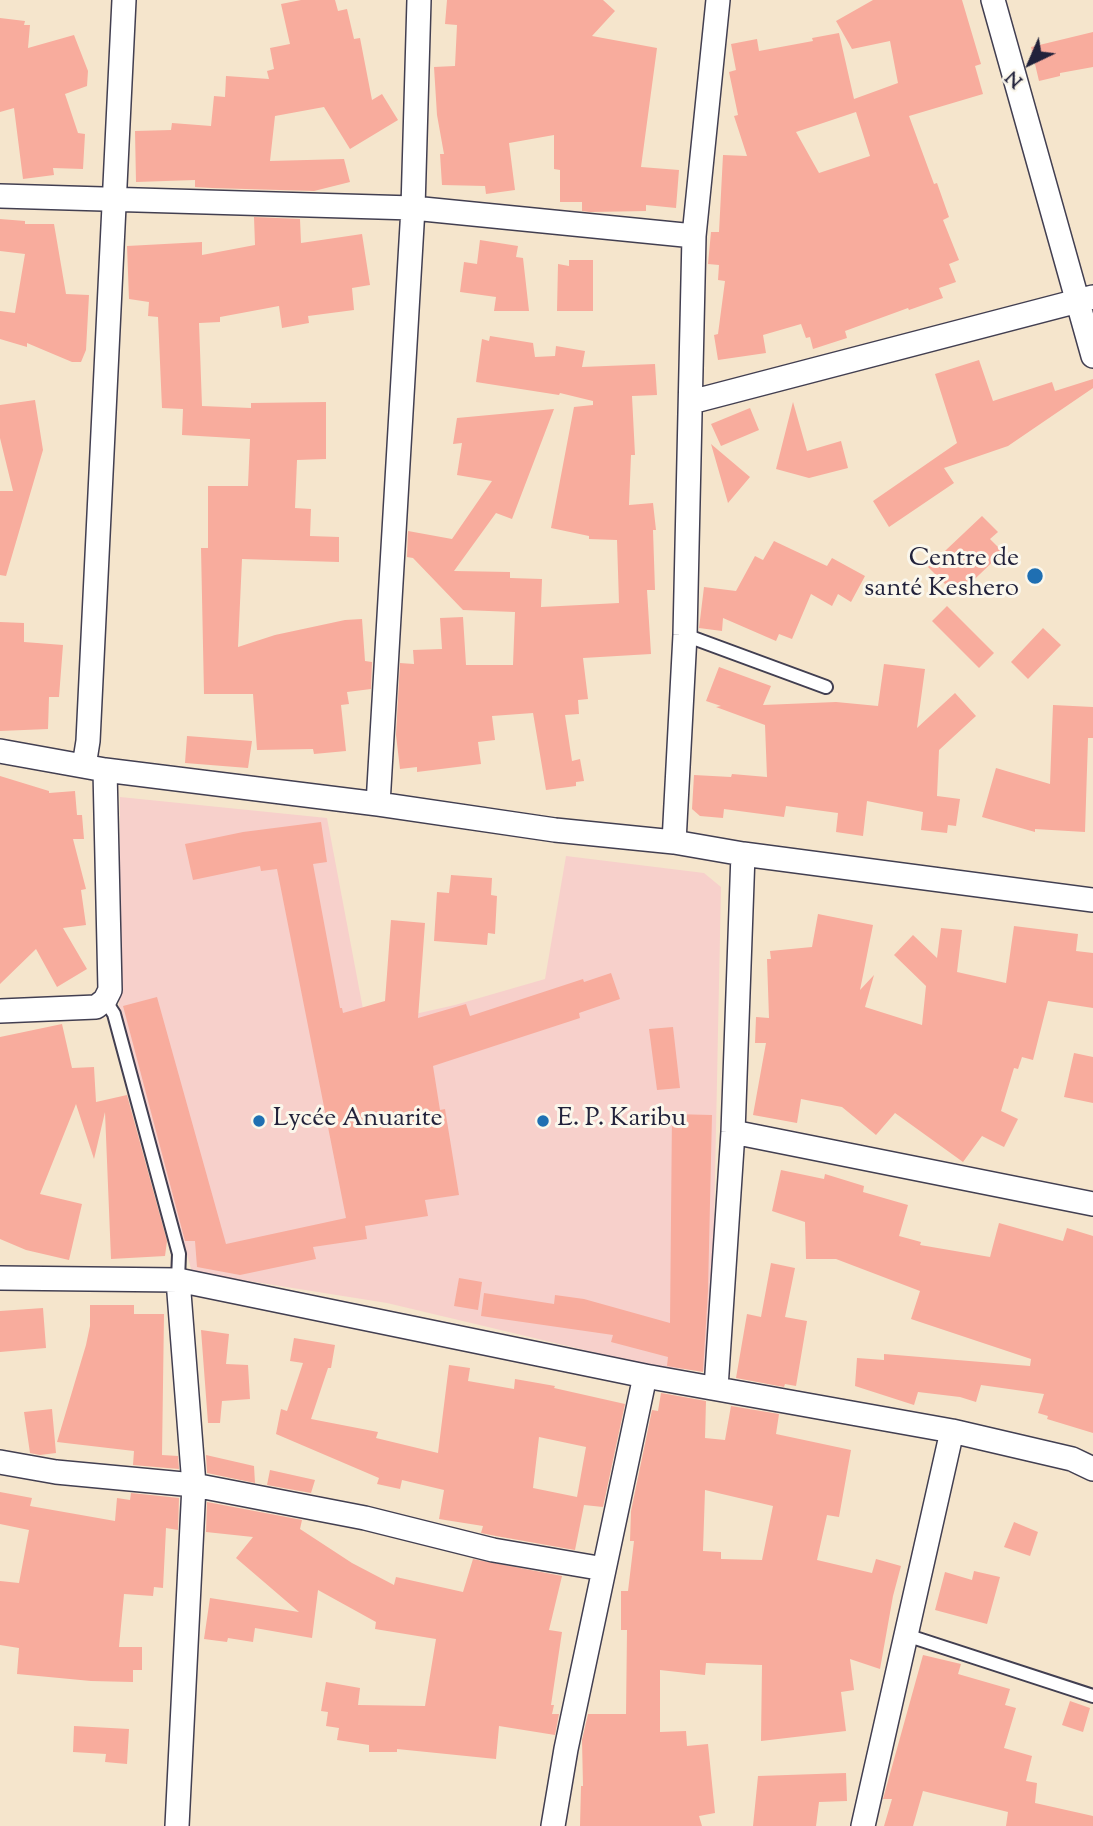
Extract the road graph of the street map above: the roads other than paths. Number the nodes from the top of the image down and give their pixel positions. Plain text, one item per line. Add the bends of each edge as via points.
1 (124, 0) edge
2 (419, 0) edge
3 (718, 0) edge
4 (993, 0) edge
5 (0, 196) edge
6 (116, 200) junction
7 (413, 208) junction
8 (694, 236) junction
9 (1085, 300) edge
10 (1093, 356) edge
11 (691, 402) junction
12 (685, 635) junction
13 (826, 687) dead end
14 (0, 751) edge
15 (94, 768) junction
16 (378, 804) junction
17 (674, 842) junction
18 (743, 854) junction
19 (1093, 900) edge
20 (105, 1000) junction
21 (0, 1011) edge
22 (733, 1132) junction
23 (1093, 1204) edge
24 (0, 1278) edge
25 (178, 1280) junction
26 (645, 1376) junction
27 (716, 1388) junction
28 (952, 1431) junction
29 (0, 1462) edge
30 (1093, 1469) edge
31 (194, 1485) junction
32 (604, 1569) junction
33 (906, 1635) junction
34 (1093, 1696) edge
35 (177, 1826) edge
36 (553, 1826) edge
37 (863, 1826) edge

1 - 6 street
2 - 7 street
3 - 8 street
4 - 9 street
5 - 6 street
6 - 7 street
6 - 15 street via 89,714
7 - 8 street
7 - 16 street
8 - 11 street
9 - 10 street
9 - 11 street
11 - 12 street
12 - 13 lane
12 - 17 street
14 - 15 street
15 - 16 street
15 - 20 street via 110,990
16 - 17 street
17 - 18 street
18 - 19 street
18 - 22 street
20 - 21 street via 96,1007
20 - 25 lane via 114,1014 179,1254
22 - 23 street
22 - 27 street
24 - 25 street
25 - 26 street
25 - 31 street
26 - 27 street
26 - 32 street
27 - 28 street
28 - 30 street via 1072,1459
28 - 33 street
29 - 31 street
31 - 32 street via 365,1518 493,1550
31 - 35 street
32 - 36 street
33 - 34 lane
33 - 37 street

